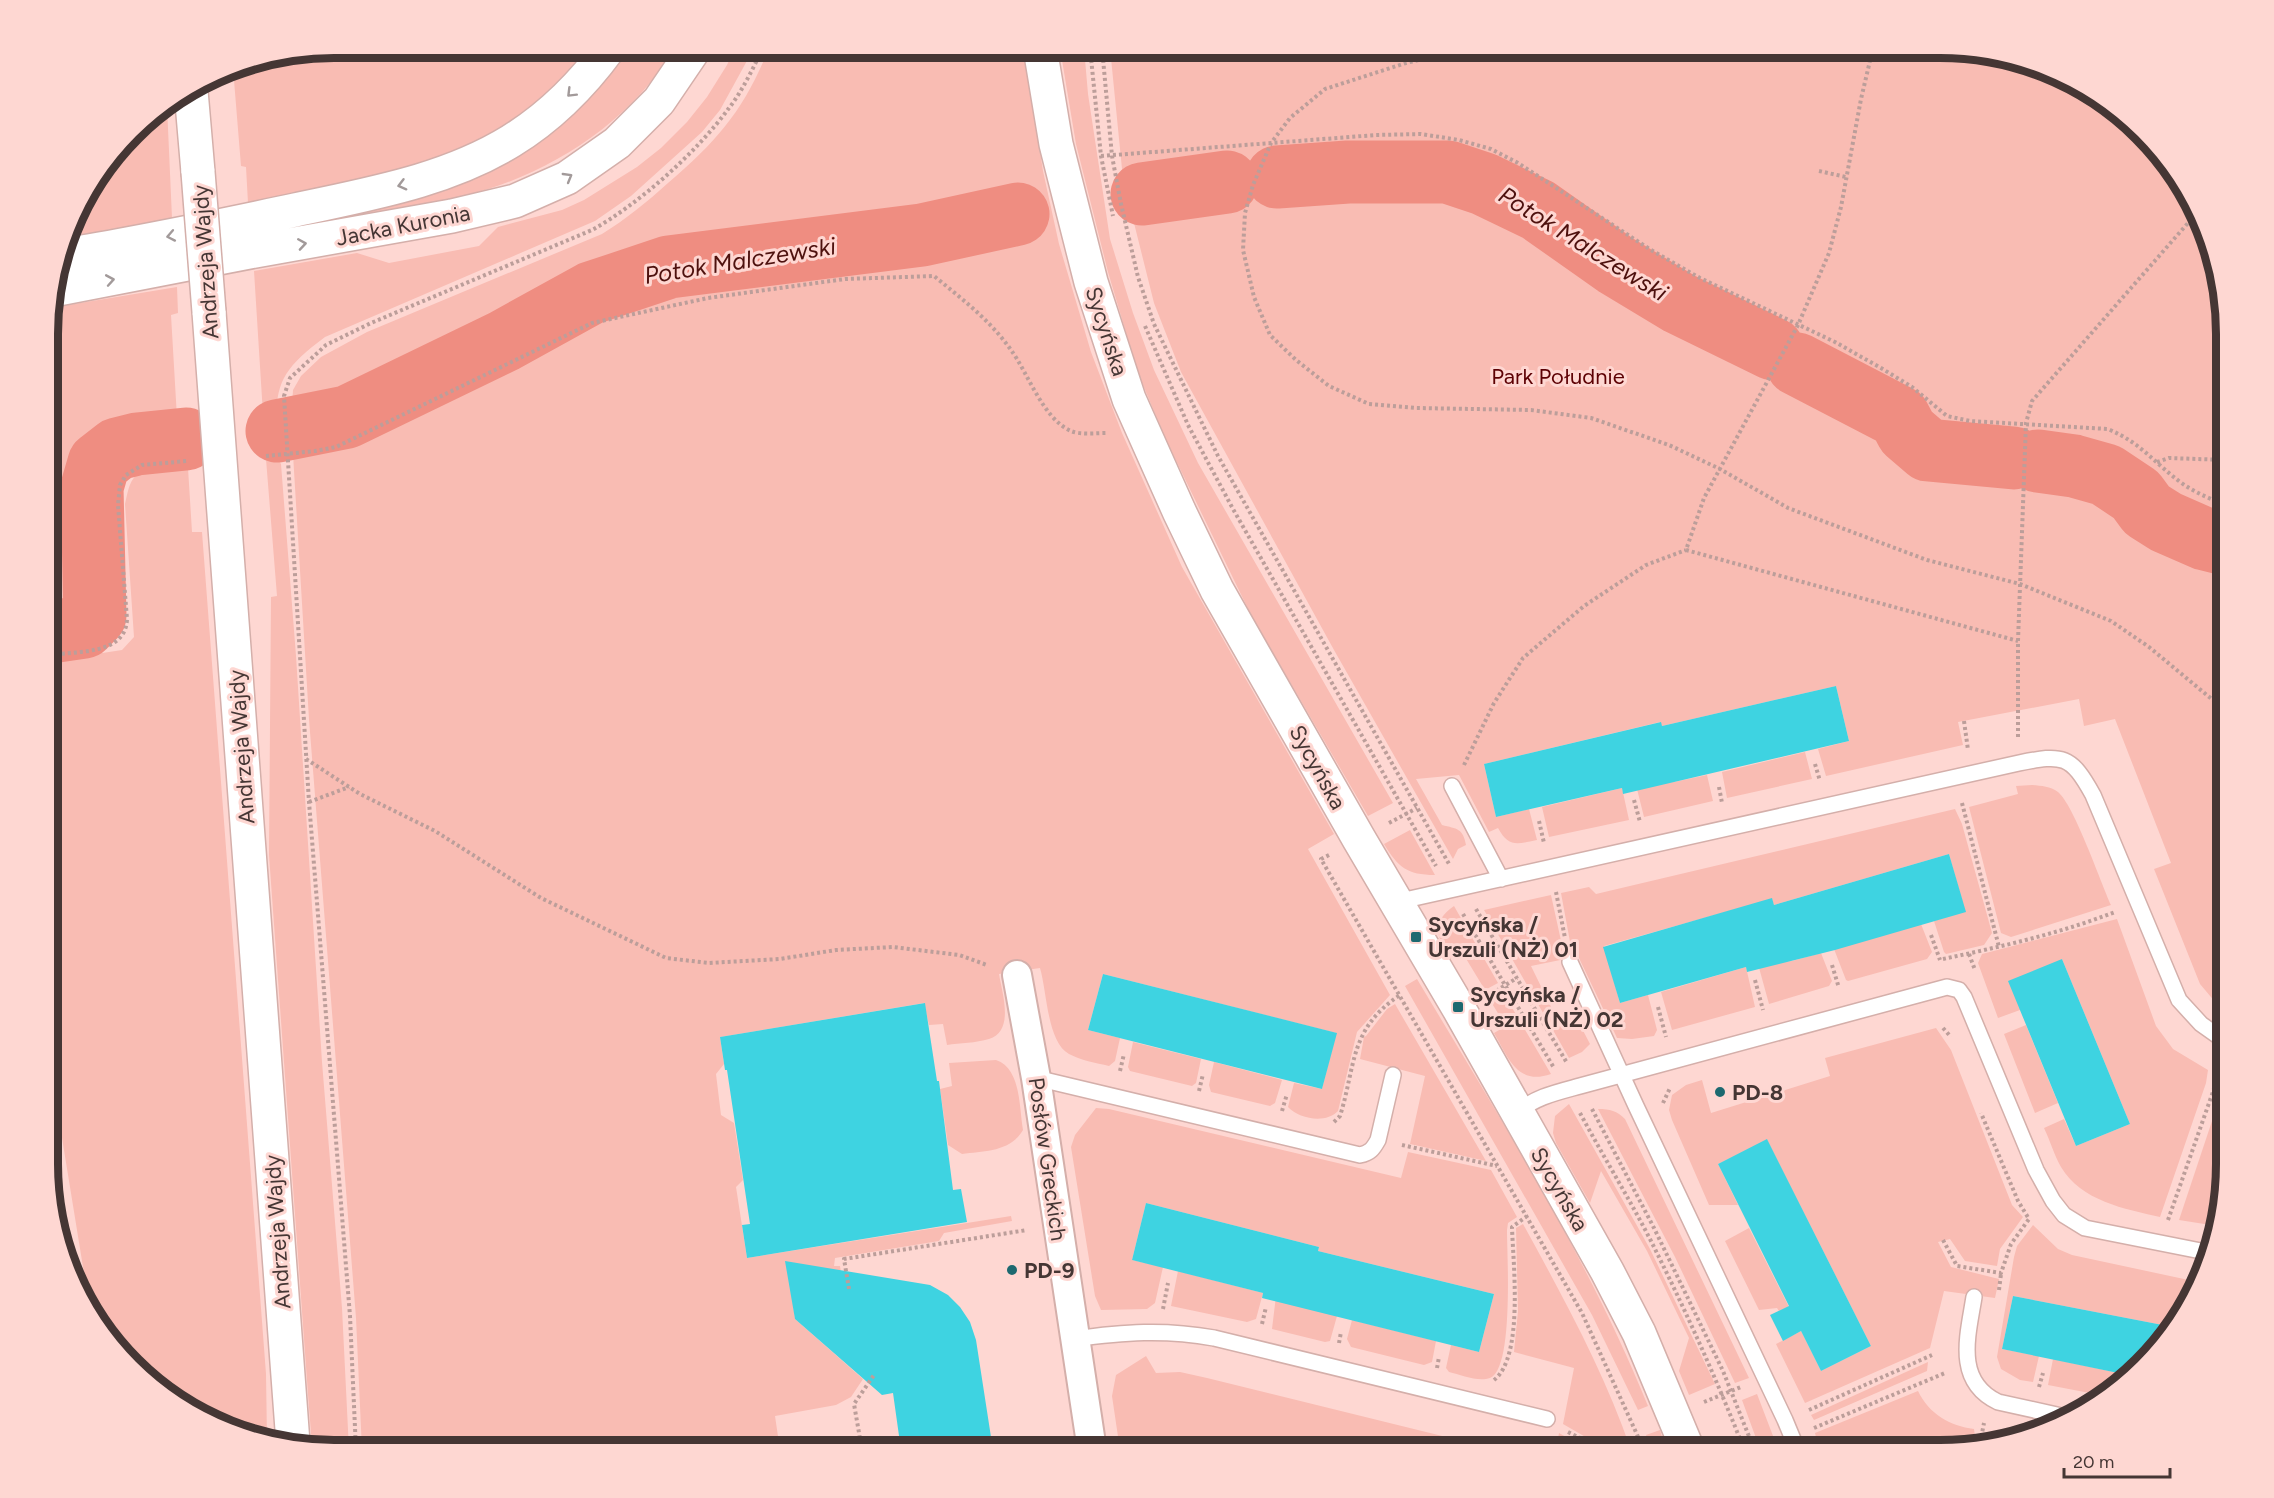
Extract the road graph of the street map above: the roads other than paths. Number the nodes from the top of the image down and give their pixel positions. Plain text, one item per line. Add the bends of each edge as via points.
1 (601, 58) edge
2 (688, 58) edge
3 (1042, 58) edge
4 (192, 99) edge
5 (71, 254) edge
6 (63, 288) edge
7 (1452, 786) road end
8 (1501, 879) junction
9 (1396, 902) junction
10 (1570, 962) road end
11 (1017, 975) road end
12 (2216, 1035) edge
13 (1393, 1075) dead end
14 (1621, 1075) junction
15 (1036, 1078) junction
16 (1516, 1113) junction
17 (2201, 1251) edge
18 (1974, 1297) dead end
19 (1074, 1339) junction
20 (290, 1403) junction
21 (2054, 1414) edge
22 (1547, 1419) road end
23 (289, 1435) edge
24 (292, 1436) edge
25 (1090, 1440) edge
26 (1684, 1440) edge
27 (1793, 1440) edge

1 -> 5 main road via 550,113 510,142 471,162 417,181 344,199
6 -> 2 main road, Jacka Kuronia via 481,211 515,201 567,178 617,143 659,101
3 - 9 main road, Sycyńska via 1056,144 1091,282 1141,430 1217,590
4 - 20 main road, Andrzeja Wajdy, bridge
7 - 8 lane
8 - 9 lane
8 - 12 lane via 2046,757 2060,759 2080,771 2093,795 2179,1000
9 - 16 main road, Sycyńska
10 - 14 lane
11 - 15 street, Posłów Greckich
13 - 15 lane via 1378,1140 1374,1148 1360,1155
14 - 16 lane via 1537,1099
14 - 17 lane via 1947,987 1959,990 2036,1170 2064,1215 2085,1228
14 - 27 lane
15 - 19 street, Posłów Greckich
16 - 26 main road, Sycyńska via 1639,1333
18 - 21 lane via 1967,1343 1968,1364 1976,1383 1988,1398
19 - 22 lane via 1131,1332 1180,1332
19 - 25 street, Posłów Greckich
20 - 23 main road, Andrzeja Wajdy
20 - 24 main road, Andrzeja Wajdy

